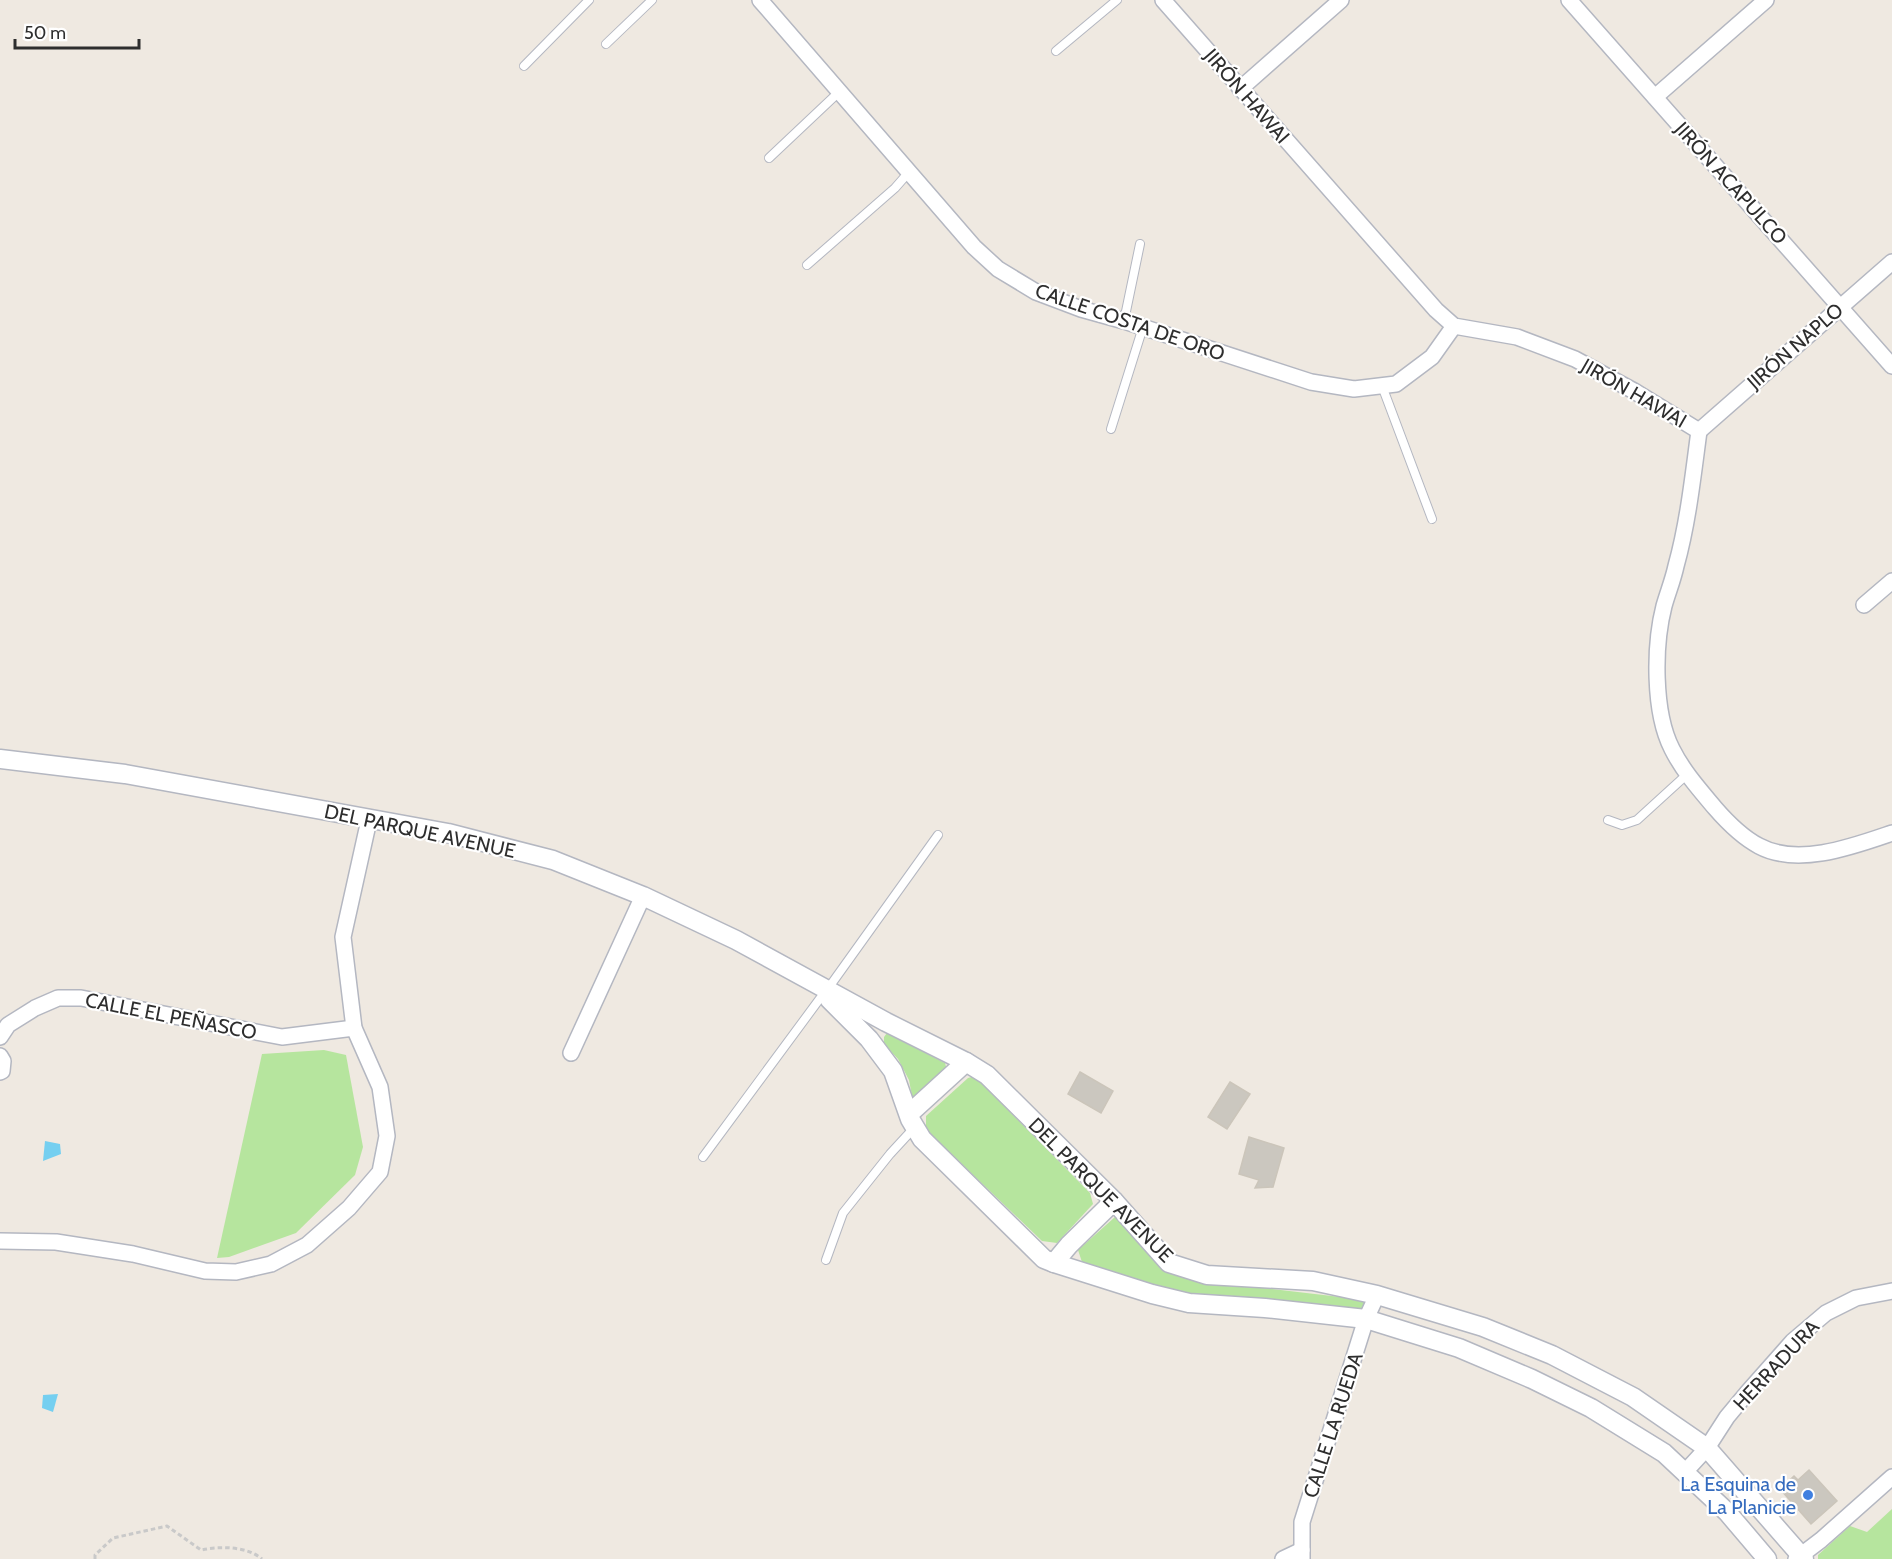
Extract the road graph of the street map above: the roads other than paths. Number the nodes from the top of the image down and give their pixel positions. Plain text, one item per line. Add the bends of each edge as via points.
1 (589, 0) edge
2 (652, 0) edge
3 (760, 0) edge
4 (1117, 0) edge
5 (1163, 0) edge
6 (1341, 0) edge
7 (1569, 0) edge
8 (1766, 0) edge
9 (606, 44) dead end
10 (1056, 51) dead end
11 (524, 66) dead end
12 (1240, 89) junction
13 (839, 92) junction
14 (1654, 98) junction
15 (769, 158) dead end
16 (909, 172) junction
17 (1140, 244) dead end
18 (1892, 262) edge
19 (807, 265) dead end
20 (1840, 307) junction
21 (1124, 321) junction
22 (1454, 326) junction
23 (1143, 327) junction
24 (1892, 366) edge
25 (1382, 385) junction
26 (1111, 429) dead end
27 (1699, 431) junction
28 (1432, 519) dead end
29 (1892, 580) edge
30 (1864, 605) dead end
31 (0, 759) edge
32 (1685, 777) junction
33 (369, 820) junction
34 (1608, 820) dead end
35 (1892, 833) edge
36 (938, 835) dead end
37 (643, 896) junction
38 (822, 989) junction
39 (354, 1028) junction
40 (0, 1037) edge
41 (571, 1053) dead end
42 (0, 1056) edge
43 (966, 1062) junction
44 (0, 1072) edge
45 (912, 1121) junction
46 (703, 1157) dead end
47 (1114, 1201) junction
48 (0, 1241) edge
49 (826, 1260) dead end
50 (1054, 1263) junction
51 (1892, 1291) edge
52 (1377, 1294) junction
53 (1366, 1320) junction
54 (1707, 1449) junction
55 (1684, 1473) junction
56 (1892, 1477) edge
57 (1302, 1555) edge
58 (1801, 1558) edge
59 (1283, 1559) edge
60 (1767, 1559) edge

1 - 11 lane
2 - 9 lane
3 - 13 street, CALLE COSTA DE ORO
4 - 10 lane
5 - 12 street, JIRÓN HAWAI
6 - 12 street
7 - 14 street, JIRÓN ACAPULCO
8 - 14 street
12 - 22 street, JIRÓN HAWAI
13 - 15 lane
13 - 16 street, CALLE COSTA DE ORO
14 - 20 street, JIRÓN ACAPULCO
16 - 19 lane
16 - 21 street, CALLE COSTA DE ORO via 974,247 1003,273 1047,296
17 - 21 lane
18 - 20 street, JIRÓN NAPLO
20 - 24 street, JIRÓN ACAPULCO
20 - 27 street, JIRÓN NAPLO
21 - 23 street, CALLE COSTA DE ORO
22 - 25 street, CALLE COSTA DE ORO via 1432,357 1396,384
22 - 27 street, JIRÓN HAWAI via 1517,337 1575,359
23 - 25 street, CALLE COSTA DE ORO via 1311,382 1354,389
23 - 26 lane
25 - 28 lane
27 - 32 street, JIRÓN HAWAI via 1677,565 1658,642 1660,716
29 - 30 street
31 - 33 street, DEL PARQUE AVENUE via 125,774
32 - 34 lane via 1630,824
32 - 35 street, JIRÓN HAWAI via 1741,835 1761,848 1785,854 1827,853
33 - 37 street, DEL PARQUE AVENUE via 447,833 553,860
33 - 39 street via 343,937
36 - 38 lane
37 - 38 street, DEL PARQUE AVENUE via 735,940
37 - 41 street
38 - 43 street, DEL PARQUE AVENUE
38 - 45 street, DEL PARQUE AVENUE via 869,1038 893,1071
38 - 46 lane
39 - 40 street, CALLE EL PEÑASCO via 282,1037 81,998 58,998 8,1025
39 - 48 street via 380,1087 387,1136 380,1172 349,1208 307,1245 271,1264 236,1272 206,1271 56,1242
42 - 44 street
43 - 45 street
43 - 47 street, DEL PARQUE AVENUE via 987,1075
45 - 49 lane via 843,1213
45 - 50 street, DEL PARQUE AVENUE via 922,1139 1044,1259
47 - 50 street
47 - 52 street, DEL PARQUE AVENUE via 1169,1263 1207,1275 1313,1281
50 - 53 street, DEL PARQUE AVENUE via 1189,1303
51 - 54 street, HERRADURA via 1856,1298 1826,1313 1793,1341 1727,1417
52 - 53 street, CALLE LA RUEDA
52 - 54 street, DEL PARQUE AVENUE via 1483,1327 1552,1355 1633,1397
53 - 55 street, DEL PARQUE AVENUE via 1459,1348 1532,1378 1592,1408 1664,1453
53 - 57 street, CALLE LA RUEDA via 1302,1522
54 - 55 street, HERRADURA
54 - 58 street, DEL PARQUE AVENUE
55 - 60 street, DEL PARQUE AVENUE via 1727,1512
56 - 58 street
57 - 59 street

